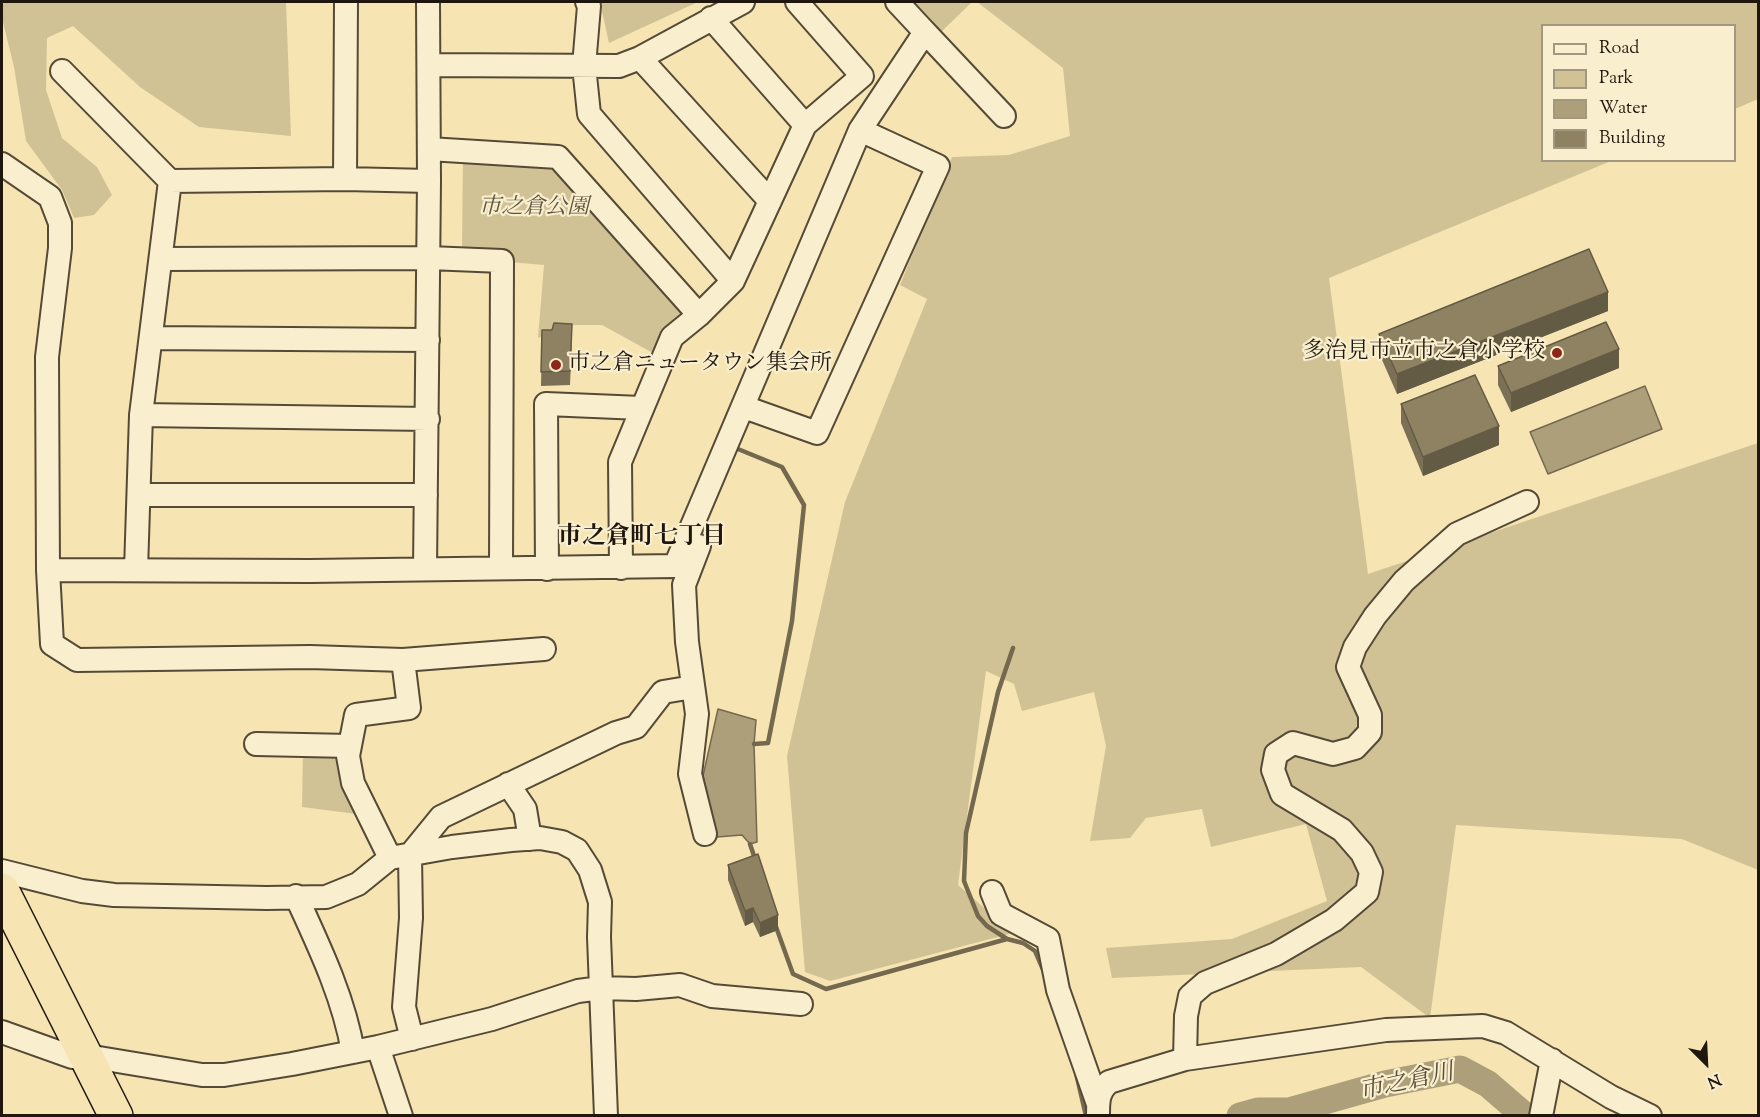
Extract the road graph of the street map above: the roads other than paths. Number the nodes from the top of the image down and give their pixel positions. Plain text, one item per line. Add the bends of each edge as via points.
1 (346, 2) edge
2 (428, 2) edge
3 (587, 2) edge
4 (743, 2) edge
5 (797, 2) edge
6 (897, 2) edge
7 (711, 18) junction
8 (925, 32) junction
9 (640, 58) junction
10 (429, 65) junction
11 (584, 66) junction
12 (62, 71) dead end
13 (1004, 116) dead end
14 (805, 125) junction
15 (860, 130) junction
16 (429, 149) junction
17 (2, 164) edge
18 (345, 179) junction
19 (170, 181) junction
20 (429, 181) junction
21 (770, 201) junction
22 (429, 258) junction
23 (161, 259) junction
24 (733, 280) junction
25 (699, 315) junction
26 (151, 338) junction
27 (428, 340) junction
28 (744, 407) junction
29 (641, 408) junction
30 (141, 416) junction
31 (428, 419) junction
32 (722, 457) junction
33 (140, 495) junction
34 (426, 495) junction
35 (1527, 502) dead end
36 (501, 568) junction
37 (621, 568) junction
38 (425, 569) junction
39 (547, 569) junction
40 (48, 570) junction
41 (136, 570) junction
42 (544, 649) dead end
43 (403, 660) junction
44 (693, 687) junction
45 (256, 744) dead end
46 (350, 746) junction
47 (508, 784) junction
48 (705, 834) dead end
49 (530, 839) junction
50 (400, 857) junction
51 (2, 871) edge
52 (2, 890) edge
53 (992, 892) dead end
54 (296, 896) junction
55 (602, 988) junction
56 (801, 1004) dead end
57 (2, 1032) edge
58 (412, 1039) junction
59 (378, 1047) junction
60 (353, 1052) junction
61 (87, 1056) junction
62 (1185, 1059) junction
63 (1551, 1060) junction
64 (1098, 1110) edge
65 (1542, 1113) edge
66 (116, 1116) edge
67 (400, 1116) edge
68 (606, 1116) edge
69 (1650, 1116) edge

1 - 18 street
2 - 10 street
3 - 11 street
4 - 7 street
5 - 14 street via 862,76
6 - 8 street
7 - 9 street
7 - 14 street
8 - 13 street
8 - 15 street
9 - 11 street via 619,66
9 - 21 street
10 - 11 street
10 - 16 street
11 - 24 street via 589,114
12 - 19 street
14 - 21 street
15 - 28 street
15 - 28 street via 939,166 817,433
16 - 20 street
16 - 25 street via 558,158
17 - 40 street via 50,197 60,223 47,357
18 - 19 street
18 - 20 street
19 - 23 street
20 - 22 street
21 - 24 street
22 - 23 street
22 - 27 street
22 - 36 street via 502,261
23 - 26 street
24 - 25 street
25 - 29 street via 672,337
26 - 27 street
26 - 30 street
27 - 31 street
28 - 32 street
29 - 37 street via 620,462
29 - 39 street via 546,404
30 - 31 street
30 - 33 street
31 - 34 street
32 - 37 street via 675,566
32 - 44 street via 727,471 684,585
33 - 34 street
33 - 41 street
34 - 38 street
35 - 62 street via 1457,534 1404,581 1375,616 1355,646 1348,667 1370,715 1370,732 1355,748 1333,754 1293,743 1276,754 1273,770 1282,794 1342,830 1362,853 1371,872 1367,892 1334,920 1275,954 1205,983 1191,996 1186,1016
36 - 38 street
36 - 39 street
37 - 39 street
38 - 41 street
40 - 41 street
40 - 43 street via 52,644 77,660
42 - 43 street
43 - 46 street via 409,708 356,716
44 - 47 street via 663,692 636,727
44 - 48 street via 697,714 690,774
45 - 46 street
46 - 50 street via 353,783
47 - 49 street via 525,809
47 - 50 street via 441,817
49 - 50 street
49 - 55 street via 562,842 578,850 591,870 600,902
50 - 54 street via 358,884 326,897
50 - 58 street via 411,918 404,1007
51 - 54 street via 114,895
52 - 61 highway
53 - 64 street via 1001,914 1048,939 1058,990
54 - 60 street via 350,1029
55 - 56 street via 680,986 712,996
55 - 58 street via 578,990 492,1019
55 - 68 street
57 - 61 street via 72,1057
58 - 59 street
59 - 60 street
59 - 67 street
60 - 61 street via 224,1075 202,1075
61 - 66 highway
62 - 63 street via 1386,1030 1459,1025 1483,1026 1506,1033
62 - 64 street via 1110,1082 1102,1089
63 - 65 street
63 - 69 street

